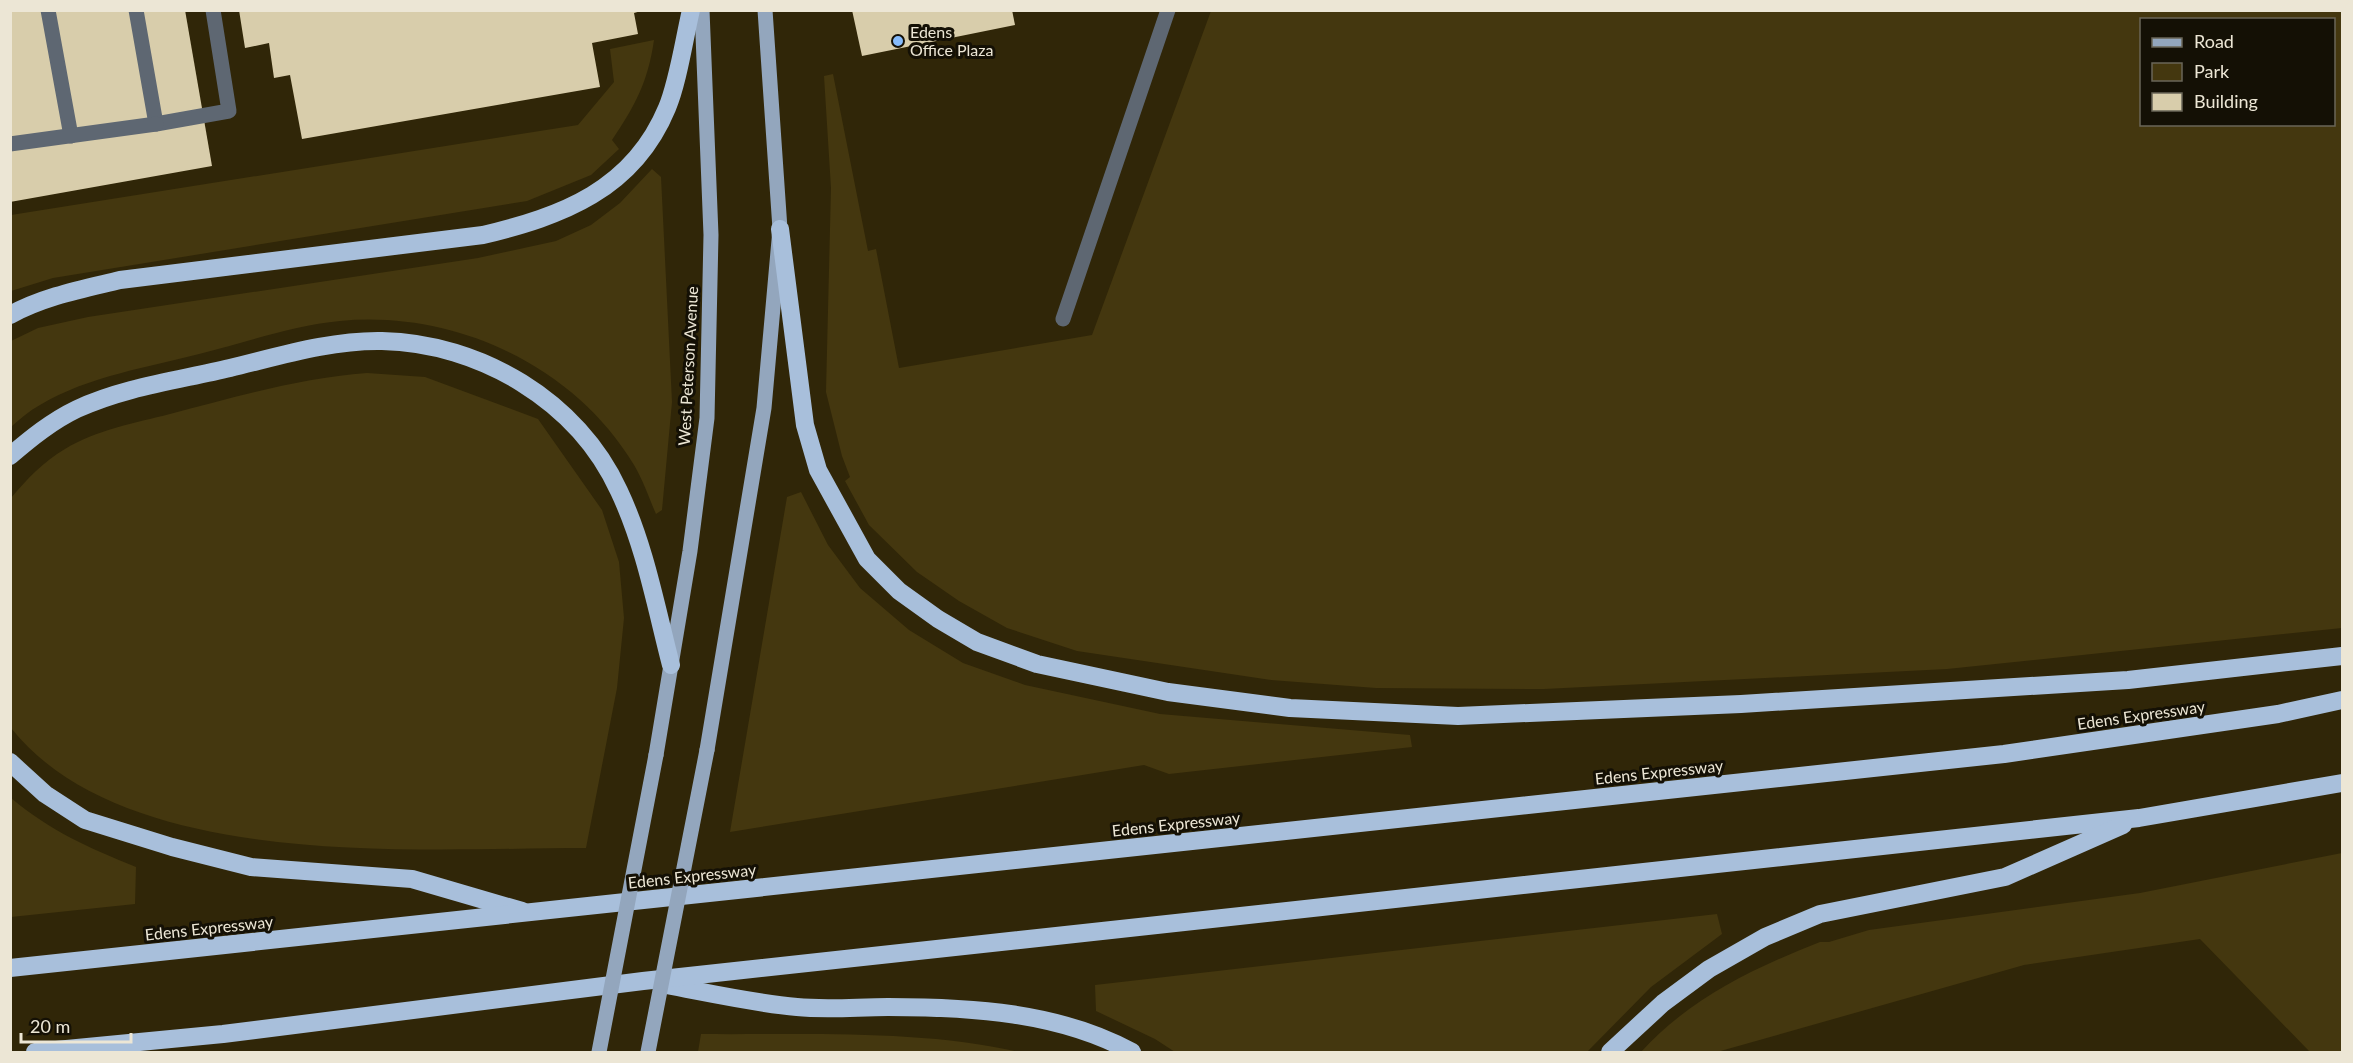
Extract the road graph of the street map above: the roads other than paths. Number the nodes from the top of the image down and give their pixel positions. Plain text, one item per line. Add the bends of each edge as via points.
1 (48, 10) edge
2 (136, 10) edge
3 (213, 10) edge
4 (691, 10) edge
5 (702, 10) edge
6 (765, 10) edge
7 (1167, 10) edge
8 (156, 124) junction
9 (71, 136) junction
10 (10, 144) edge
11 (780, 229) junction
12 (10, 315) edge
13 (1063, 318) dead end
14 (10, 456) edge
15 (2343, 656) edge
16 (670, 665) junction
17 (2343, 700) edge
18 (10, 762) edge
19 (2343, 783) edge
20 (2139, 818) junction
21 (533, 914) junction
22 (10, 968) edge
23 (644, 981) junction
24 (224, 1034) junction
25 (35, 1053) edge
26 (177, 1053) edge
27 (599, 1053) edge
28 (648, 1053) edge
29 (1132, 1053) edge
30 (1610, 1053) edge

1 - 9 lane
2 - 8 lane
3 - 8 lane via 229,111
4 - 12 highway via 668,108 645,147 614,180 579,204 538,222 483,235 120,280 68,292
5 - 16 main road, West Peterson Avenue via 711,235 707,418
6 - 11 main road
7 - 13 lane
8 - 9 lane
9 - 10 lane
11 - 15 highway via 804,425 818,470 861,549 899,591 938,619 977,642 1037,664 1168,692 1290,708 1458,716 2128,680
11 - 28 main road, bridge via 764,408 707,750
14 - 16 highway via 36,434 78,409 127,392 326,345 382,341 439,348 482,362 523,384 563,414 594,448 619,489 636,531
16 - 27 main road, West Peterson Avenue, bridge
17 - 21 highway, Edens Expressway via 2278,714 2004,754
18 - 21 highway via 45,794 85,820 172,847 251,867 412,879
19 - 20 highway
20 - 23 highway
20 - 30 highway via 2005,878 1820,914 1765,937 1672,996
21 - 22 highway, Edens Expressway
23 - 24 highway
23 - 29 highway via 798,1007 918,1007 1005,1014 1055,1022 1110,1040
24 - 25 highway
24 - 26 highway

